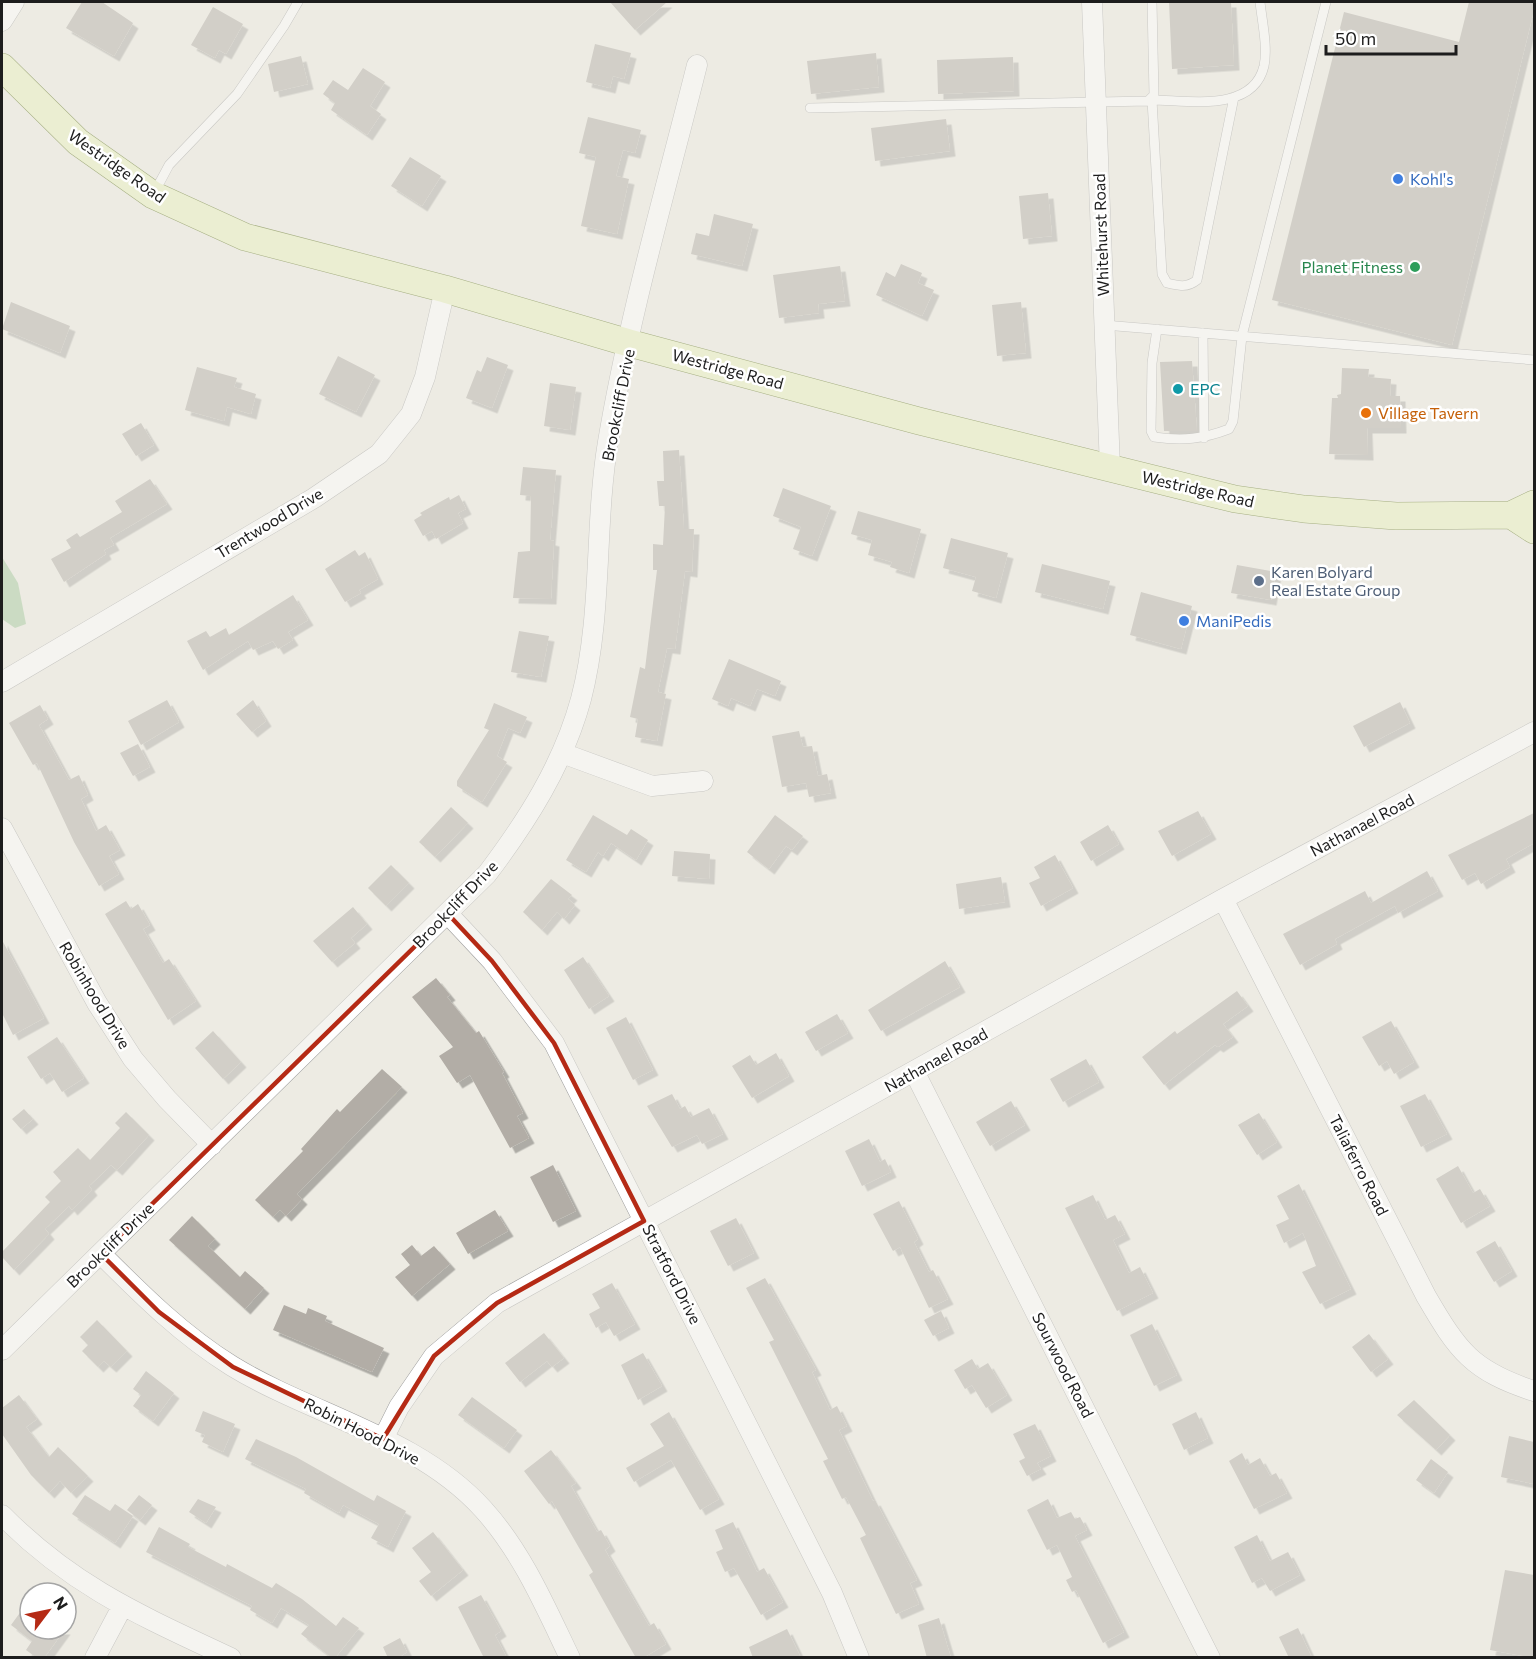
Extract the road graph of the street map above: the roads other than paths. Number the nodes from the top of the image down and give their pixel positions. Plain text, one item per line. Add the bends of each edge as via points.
1 (14, 2) edge
2 (298, 2) edge
3 (1092, 2) edge
4 (1152, 2) edge
5 (1260, 2) edge
6 (1326, 2) edge
7 (2, 21) edge
8 (697, 65) dead end
9 (2, 67) edge
10 (1234, 97) junction
11 (1152, 100) junction
12 (1096, 103) junction
13 (810, 108) dead end
14 (153, 195) junction
15 (445, 289) junction
16 (1104, 325) junction
17 (1157, 329) junction
18 (1203, 333) junction
19 (1242, 336) junction
20 (629, 343) junction
21 (1534, 360) edge
22 (1203, 438) junction
23 (1110, 468) junction
24 (1523, 509) edge
25 (1534, 530) edge
26 (2, 682) edge
27 (1534, 732) edge
28 (562, 753) junction
29 (703, 781) dead end
30 (2, 828) edge
31 (7, 853) edge
32 (1223, 899) junction
33 (448, 914) junction
34 (915, 1073) junction
35 (212, 1145) junction
36 (644, 1221) junction
37 (101, 1254) junction
38 (2, 1350) edge
39 (1534, 1391) edge
40 (383, 1439) junction
41 (2, 1515) edge
42 (122, 1606) junction
43 (95, 1658) edge
44 (231, 1658) edge
45 (570, 1658) edge
46 (859, 1658) edge
47 (1210, 1658) edge

1 - 7 street
2 - 14 lane via 237,94 169,165
3 - 12 street, Whitehurst Road
4 - 11 lane
5 - 10 lane via 1264,64 1257,86
6 - 19 lane
8 - 20 street, Brookcliff Drive
9 - 14 main road, Westridge Road via 78,142
10 - 11 lane
10 - 11 lane via 1197,280 1181,287 1167,282 1162,274
11 - 12 lane
12 - 13 lane
12 - 16 street, Whitehurst Road
14 - 15 main road, Westridge Road via 245,237
15 - 20 main road, Westridge Road
15 - 26 street, Trentwood Drive via 425,377 411,414 379,454 314,498
16 - 17 lane
16 - 23 street, Whitehurst Road
17 - 18 lane
17 - 22 lane via 1151,431 1154,437
18 - 19 lane
18 - 22 lane
19 - 21 lane
19 - 22 lane via 1233,421 1229,429
20 - 23 main road, Westridge Road via 1051,456
20 - 28 street, Brookcliff Drive via 608,443 591,642 581,699
23 - 24 main road, Westridge Road via 1235,499 1304,509 1396,516
24 - 25 main road, Westridge Road
27 - 32 street, Nathanael Road
28 - 29 street via 652,786
28 - 33 street, Brookcliff Drive via 522,828 487,874
30 - 31 street, Robinhood Drive
31 - 35 street, Robinhood Drive via 133,1059
32 - 34 street, Nathanael Road
32 - 39 street, Taliaferro Road via 1451,1340 1476,1365 1503,1381
33 - 35 street, Brookcliff Drive
33 - 36 street, Stratford Drive via 492,961 554,1043
34 - 36 street, Nathanael Road
34 - 47 street, Sourwood Road
35 - 37 street, Brookcliff Drive
36 - 40 street, Nathanael Road via 497,1303 465,1327 434,1356 399,1407
36 - 46 street, Stratford Drive via 832,1593
37 - 38 street, Brookcliff Drive
37 - 40 street, Robin Hood Drive via 159,1312 233,1367
40 - 45 street, Robin Hood Drive via 436,1470 482,1508 514,1547
41 - 42 street via 41,1553
42 - 43 street
42 - 44 street

